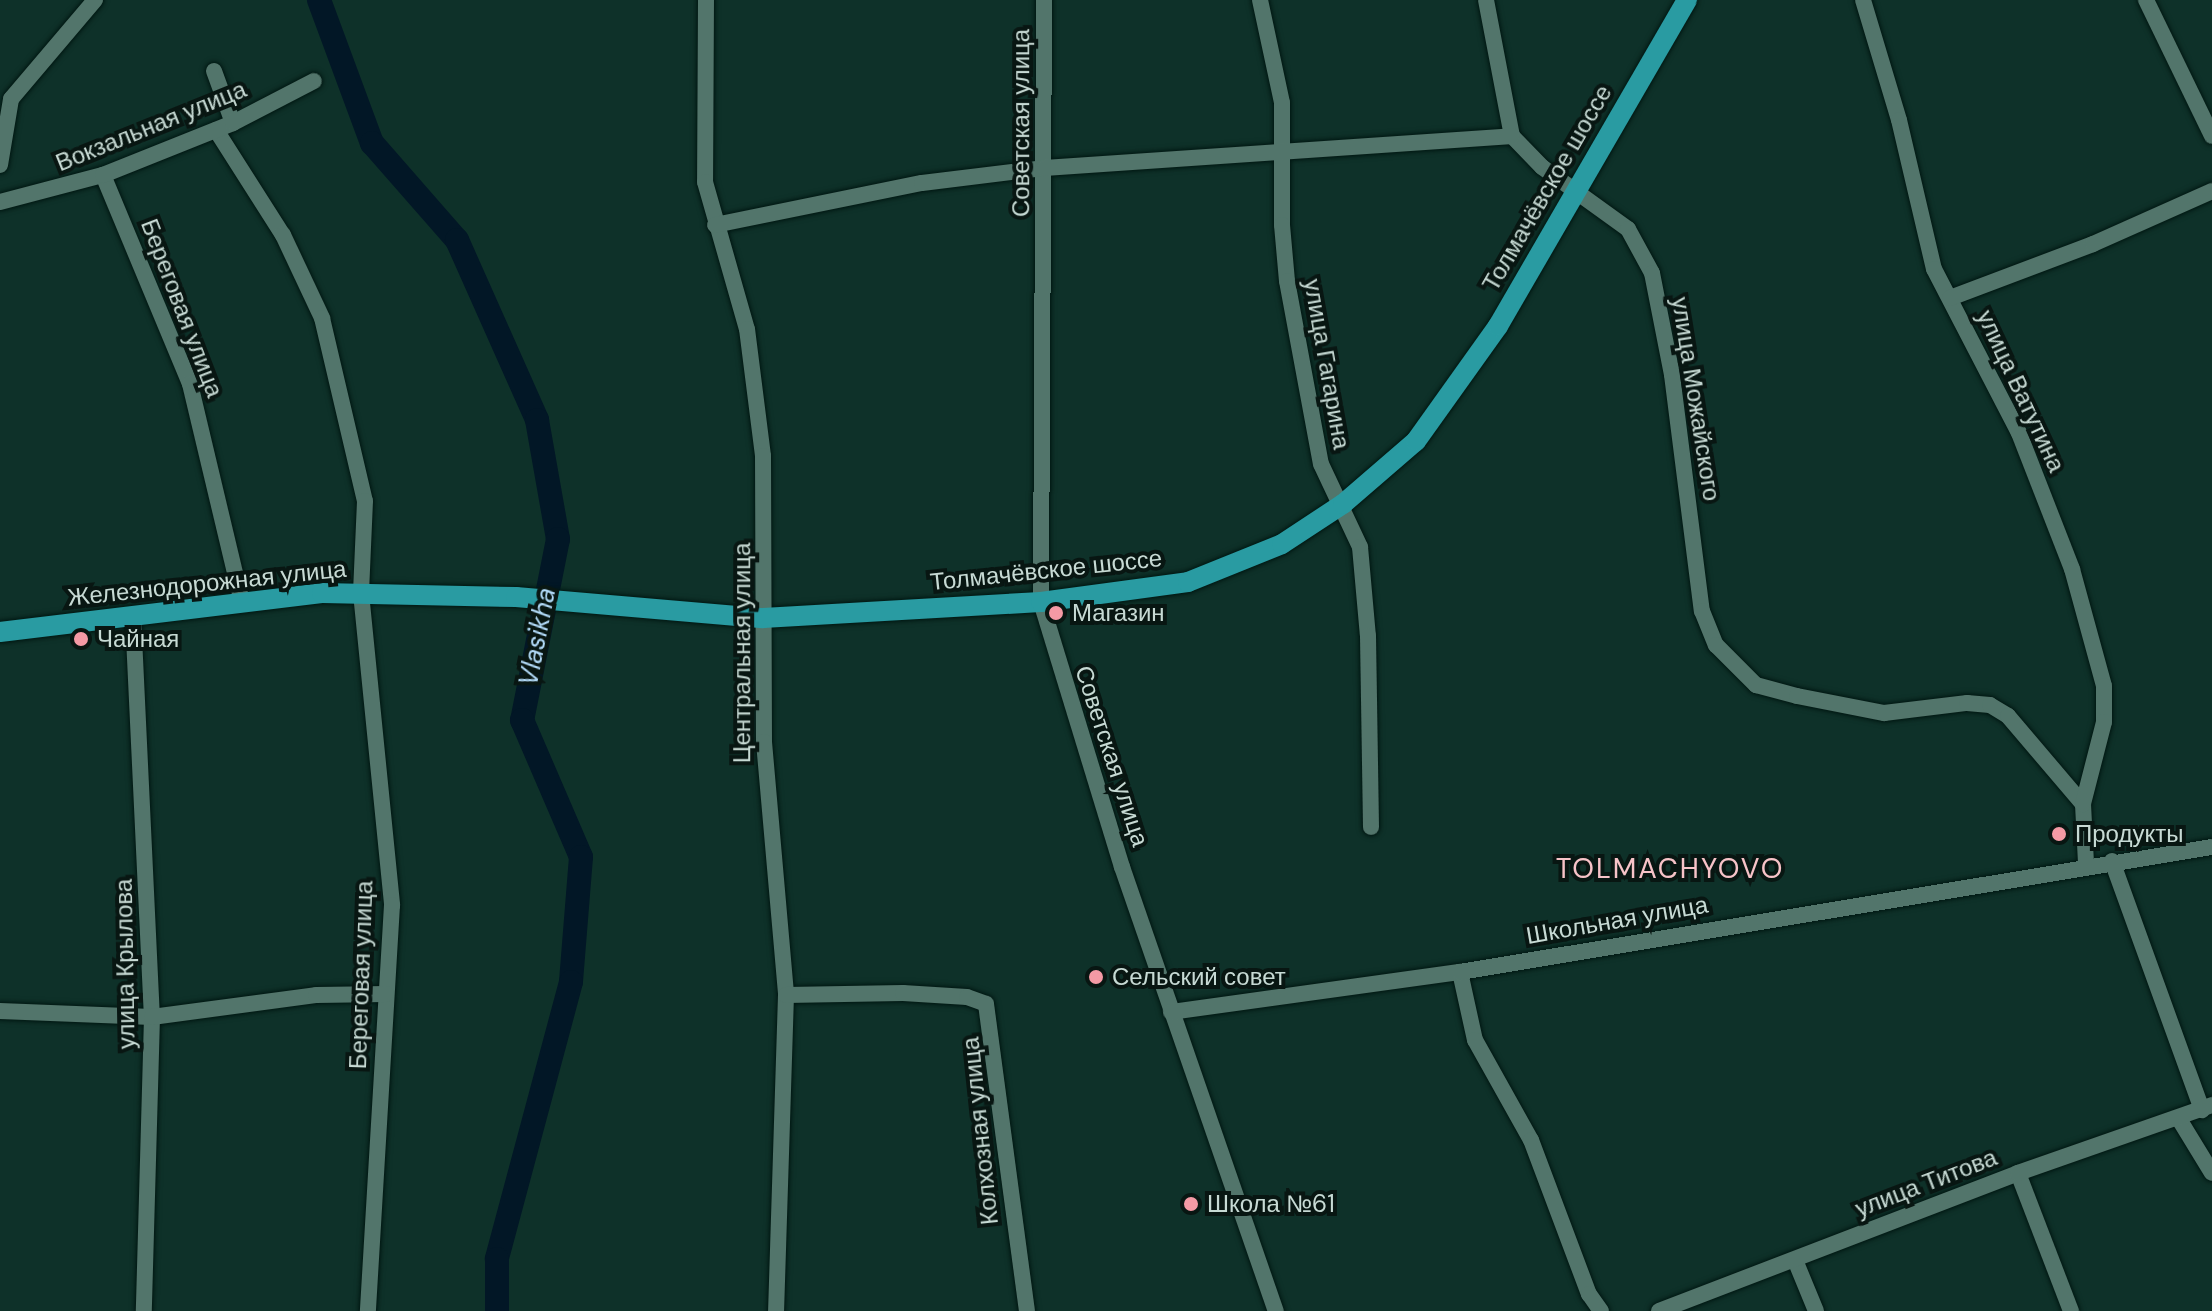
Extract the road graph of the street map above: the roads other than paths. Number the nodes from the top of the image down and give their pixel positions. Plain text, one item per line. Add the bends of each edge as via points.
1 (95, 0) edge
2 (706, 0) edge
3 (1044, 0) edge
4 (1260, 0) edge
5 (1486, 0) edge
6 (1687, 0) edge
7 (1863, 0) edge
8 (2146, 0) edge
9 (214, 71) dead end
10 (314, 81) dead end
11 (233, 123) junction
12 (216, 130) junction
13 (1512, 136) junction
14 (2212, 136) edge
15 (1284, 152) junction
16 (0, 165) edge
17 (1045, 168) junction
18 (103, 175) junction
19 (1576, 188) junction
20 (2212, 191) edge
21 (0, 202) edge
22 (715, 225) junction
23 (1950, 298) junction
24 (1343, 504) junction
25 (361, 593) junction
26 (242, 602) junction
27 (1041, 602) junction
28 (602, 603) joint
29 (133, 616) junction
30 (763, 618) junction
31 (0, 632) edge
32 (2083, 804) junction
33 (1371, 827) dead end
34 (2212, 847) edge
35 (2112, 861) junction
36 (2086, 864) junction
37 (1460, 972) junction
38 (386, 994) junction
39 (786, 995) junction
40 (0, 1011) edge
41 (1171, 1012) junction
42 (152, 1017) junction
43 (2207, 1108) edge
44 (2179, 1119) junction
45 (2018, 1173) junction
46 (2212, 1173) edge
47 (1795, 1260) junction
48 (144, 1311) edge
49 (368, 1311) edge
50 (776, 1311) edge
51 (1027, 1311) edge
52 (1276, 1311) edge
53 (1601, 1311) edge
54 (1659, 1311) edge
55 (1816, 1311) edge
56 (2071, 1311) edge

1 - 16 street via 11,99
2 - 22 street, Центральная улица via 705,182
3 - 17 street, Советская улица
4 - 15 street, улица Гагарина via 1282,103
5 - 13 street
6 - 19 main road, Толмачёвское шоссе
7 - 23 street, улица Ватутина via 1899,120 1934,269
8 - 14 street
9 - 11 street
10 - 11 street, Вокзальная улица
11 - 12 street, Вокзальная улица
12 - 18 street, Вокзальная улица
12 - 25 street, Береговая улица via 283,235 322,318 365,501
13 - 15 street
13 - 19 street, улица Можайского via 1542,167
15 - 17 street
15 - 24 street, улица Гагарина via 1287,281 1321,464
17 - 22 street via 922,183
17 - 27 street, Советская улица
18 - 21 street, Вокзальная улица
18 - 26 street, Береговая улица via 190,384
19 - 24 main road, Толмачёвское шоссе via 1498,326 1416,441
19 - 32 street, улица Можайского via 1628,229 1652,273 1672,375 1702,611 1716,645 1756,685 1797,696 1884,713 1990,705 2035,743
20 - 23 street via 2093,244
22 - 30 street, Центральная улица via 747,329 763,456
23 - 32 street, улица Ватутина via 2019,433 2072,569 2104,686 2104,722
24 - 27 main road, Толмачёвское шоссе via 1282,544 1188,582
24 - 33 street, улица Гагарина via 1360,547 1363,576
25 - 26 main road, Железнодорожная улица
25 - 28 main road, Железнодорожная улица
25 - 38 street, Береговая улица via 391,890
26 - 29 main road, Железнодорожная улица
27 - 30 main road, Толмачёвское шоссе
27 - 41 street, Советская улица
28 - 30 main road, Толмачёвское шоссе
29 - 31 main road, Железнодорожная улица
29 - 42 street, улица Крылова
30 - 39 street, Центральная улица via 764,742
32 - 36 street, улица Ватутина
34 - 35 street, Школьная улица
35 - 36 street, Школьная улица
35 - 43 street
36 - 37 street, Школьная улица
37 - 41 street, Школьная улица
37 - 53 street via 1475,1040 1531,1140 1589,1294
38 - 42 street via 316,995
38 - 49 street, Береговая улица
39 - 50 street, Центральная улица
39 - 51 street, Колхозная улица via 929,995 986,1004
40 - 42 street
41 - 52 street, Советская улица
42 - 48 street, улица Крылова
43 - 44 street, улица Титова
44 - 45 street, улица Титова
44 - 46 street
45 - 47 street, улица Титова
45 - 56 street
47 - 54 street, улица Титова
47 - 55 street

